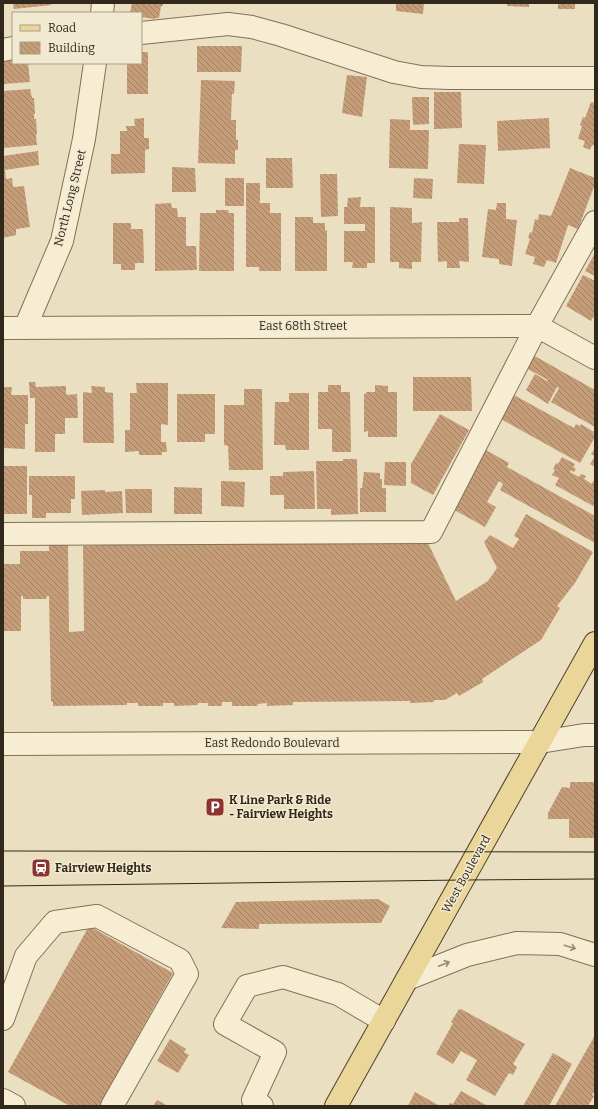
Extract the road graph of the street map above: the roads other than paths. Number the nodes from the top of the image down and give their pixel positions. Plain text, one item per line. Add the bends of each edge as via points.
1 (142, 33) edge
2 (95, 64) edge
3 (595, 78) edge
4 (595, 222) edge
5 (537, 326) junction
6 (3, 328) edge
7 (25, 328) junction
8 (595, 358) edge
9 (3, 534) edge
10 (595, 642) edge
11 (595, 735) edge
12 (540, 742) junction
13 (3, 744) edge
14 (595, 955) edge
15 (407, 979) junction
16 (3, 1019) edge
17 (384, 1021) junction
18 (3, 1100) edge
19 (14, 1106) edge
20 (112, 1106) edge
21 (262, 1106) edge
22 (336, 1106) edge

1 - 3 street via 228,24 281,35 394,72 421,77
2 - 7 street, North Long Street via 84,139 62,241
4 - 5 street
5 - 7 street, East 68th Street
5 - 8 street, East 68th Street
5 - 9 street via 431,532
6 - 7 street, East 68th Street
10 - 12 main road, West Boulevard
11 - 12 street, East Redondo Boulevard
12 - 13 street, East Redondo Boulevard
12 - 15 main road, West Boulevard
15 -> 14 street via 467,955 517,943 560,944
15 - 17 main road, West Boulevard
16 - 20 street via 26,956 55,922 97,916 180,960 186,974
17 - 21 street via 338,994 283,977 247,986 225,1024 275,1052 253,1100
17 - 22 main road, West Boulevard
18 - 19 street

